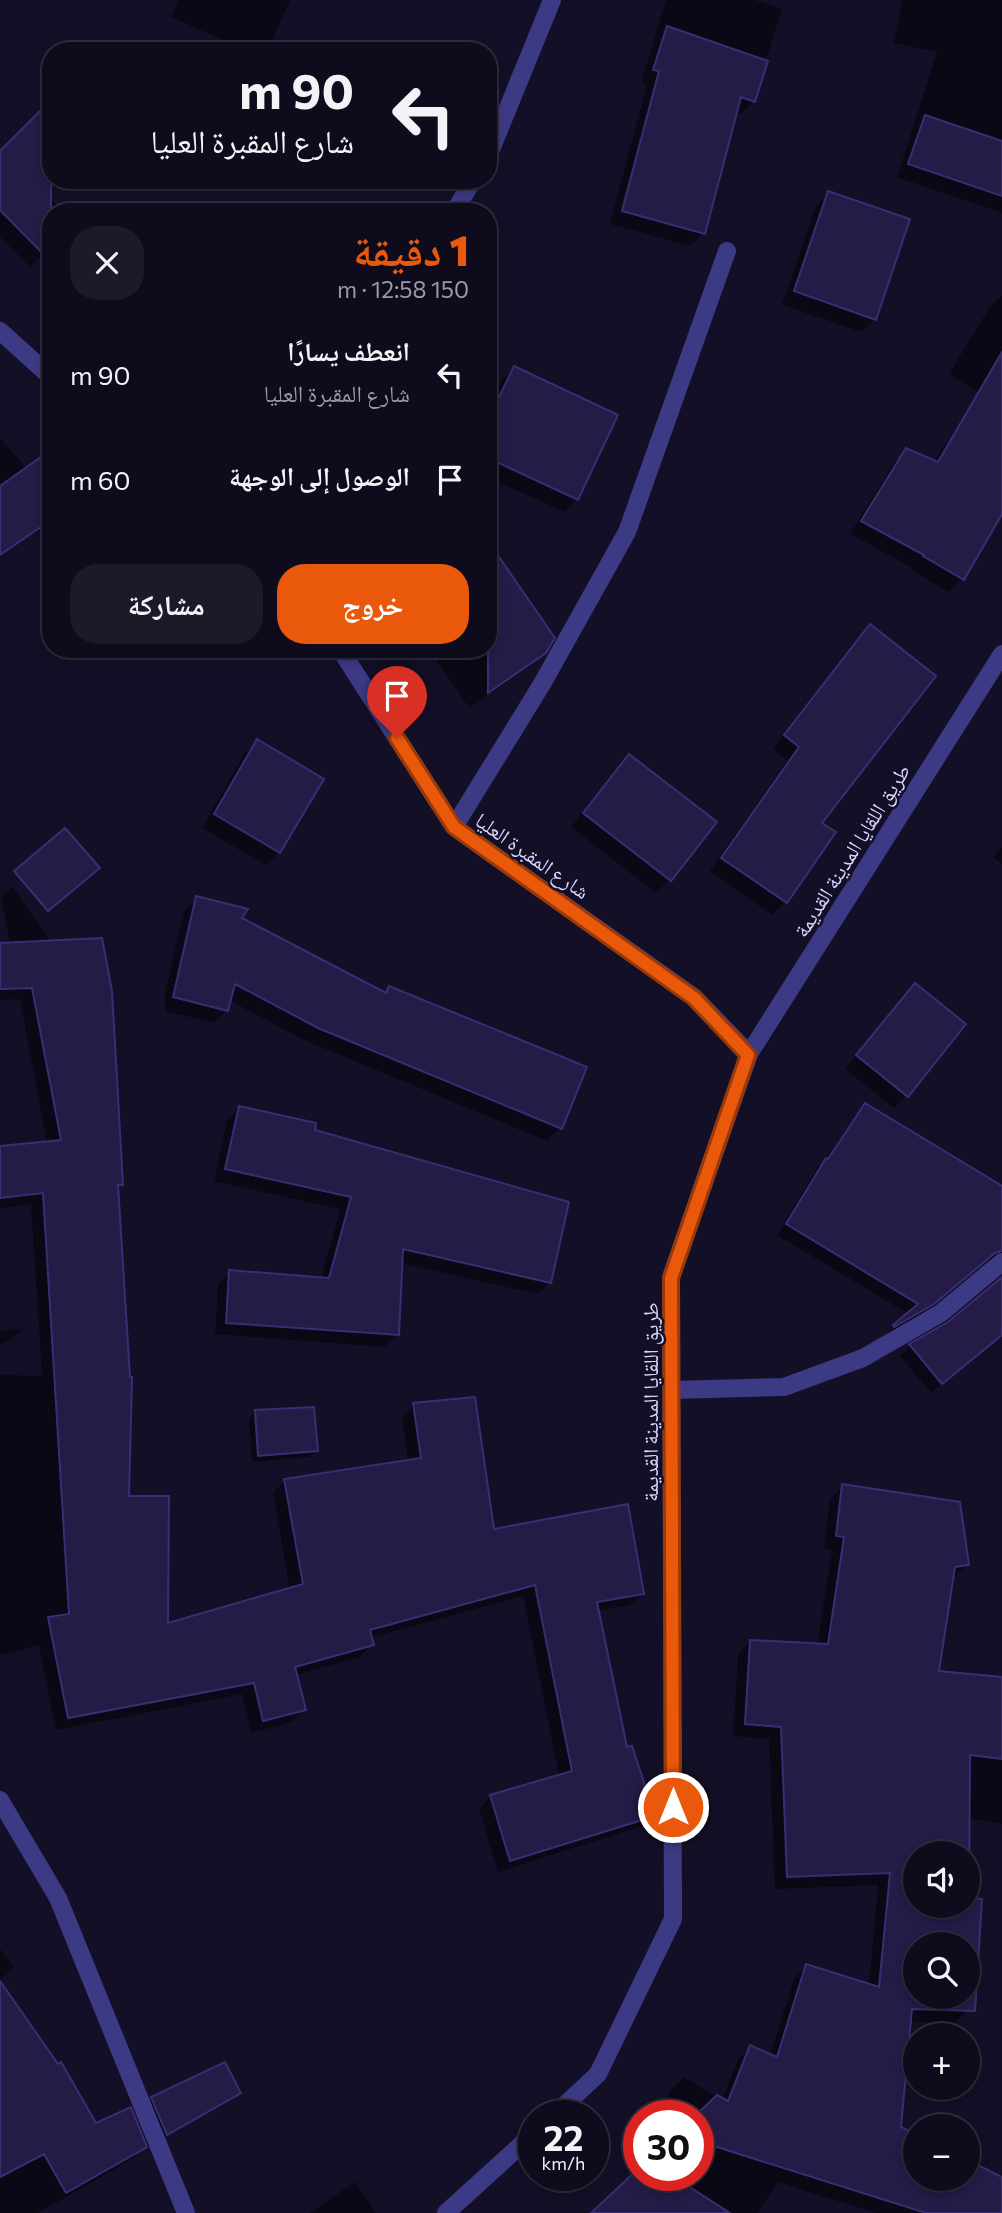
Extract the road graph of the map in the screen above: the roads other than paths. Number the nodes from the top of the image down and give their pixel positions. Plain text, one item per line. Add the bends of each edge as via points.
1 (552, 0) edge
2 (497, 135) edge
3 (727, 251) dead end
4 (0, 331) edge
5 (42, 369) edge
6 (1002, 654) edge
7 (346, 658) edge
8 (454, 827) junction
9 (748, 1055) junction
10 (1002, 1262) edge
11 (671, 1390) junction
12 (0, 1800) edge
13 (570, 2100) edge
14 (518, 2148) edge
15 (186, 2213) edge
16 (446, 2213) edge

1 - 2 street
3 - 8 street via 627,532 542,684
4 - 5 street
6 - 9 street, طريق اللقايا المدينة القديمة
7 - 8 street, شارع المقبرة العليا
8 - 9 street, شارع المقبرة العليا via 694,998
9 - 11 street, طريق اللقايا المدينة القديمة via 671,1278
10 - 11 street via 941,1313 863,1357 784,1387
11 - 13 street, طريق اللقايا المدينة القديمة via 673,1919 598,2074
12 - 15 street via 58,1898
14 - 16 street

